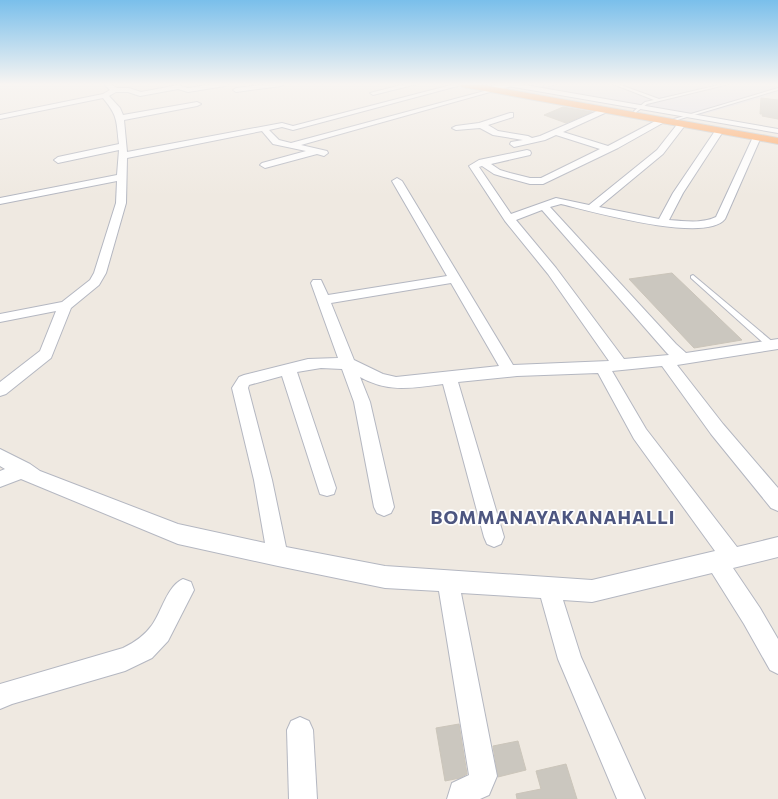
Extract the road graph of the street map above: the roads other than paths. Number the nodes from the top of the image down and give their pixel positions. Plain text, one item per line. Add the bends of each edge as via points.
1 (120, 121) edge
2 (318, 121) edge
3 (379, 121) edge
4 (490, 121) edge
5 (579, 121) edge
6 (662, 121) edge
7 (674, 121) edge
8 (725, 121) edge
9 (679, 122) junction
10 (482, 126) junction
11 (456, 128) dead end
12 (264, 129) junction
13 (720, 130) junction
14 (778, 131) edge
15 (555, 132) junction
16 (754, 135) junction
17 (778, 137) edge
18 (539, 139) junction
19 (778, 141) edge
20 (514, 144) dead end
21 (290, 146) junction
22 (608, 149) junction
23 (122, 151) junction
24 (527, 153) dead end
25 (58, 160) dead end
26 (482, 162) junction
27 (265, 166) dead end
28 (121, 177) junction
29 (396, 181) dead end
30 (0, 201) edge
31 (544, 206) junction
32 (591, 208) junction
33 (509, 219) junction
34 (662, 223) junction
35 (693, 277) dead end
36 (455, 279) junction
37 (317, 283) dead end
38 (324, 300) junction
39 (66, 305) junction
40 (0, 318) edge
41 (774, 345) edge
42 (683, 359) junction
43 (665, 360) junction
44 (349, 364) junction
45 (620, 365) junction
46 (602, 367) junction
47 (288, 369) junction
48 (509, 371) junction
49 (449, 377) junction
50 (0, 390) edge
51 (0, 457) edge
52 (24, 470) junction
53 (0, 479) edge
54 (327, 488) dead end
55 (778, 502) edge
56 (384, 507) dead end
57 (494, 537) dead end
58 (778, 547) edge
59 (278, 556) junction
60 (724, 559) junction
61 (448, 581) junction
62 (549, 588) junction
63 (183, 590) dead end
64 (778, 662) edge
65 (0, 697) edge
66 (300, 730) dead end
67 (303, 799) edge
68 (460, 799) edge
69 (631, 799) edge

1 - 23 street
2 - 12 street via 292,128 283,125
3 - 21 street
4 - 10 street
5 - 15 street
6 - 22 street
7 - 9 highway
8 - 14 street
9 - 13 highway
9 - 16 highway
9 - 32 street via 660,152
10 - 11 street
10 - 18 street via 496,133
12 - 21 street via 276,142
12 - 23 street
13 - 16 highway
13 - 34 street via 678,193
15 - 18 street
15 - 22 street
16 - 17 highway
16 - 19 highway
16 - 34 street via 717,222 697,225
18 - 20 street
21 - 27 street via 320,152
22 - 26 street via 547,180 538,181 497,172
23 - 25 street
23 - 28 street
24 - 26 street
26 - 33 street via 474,166
28 - 30 street
28 - 39 street via 121,203 100,273 94,282
29 - 36 street
31 - 32 street via 561,201
31 - 33 street
31 - 42 street
32 - 34 street
33 - 45 street via 552,271
35 - 41 lane
36 - 38 street
36 - 48 street
37 - 38 street
38 - 44 street
39 - 40 street
39 - 50 street via 46,354
41 - 42 street
42 - 43 street
43 - 45 street
43 - 55 street via 717,429
44 - 47 street via 324,363
44 - 49 street via 376,379 390,383
44 - 56 street via 362,402
45 - 46 street
46 - 48 street
46 - 60 street via 640,434
47 - 54 street
47 - 59 street via 244,381 240,388 263,480
48 - 49 street
49 - 57 street
51 - 52 street
52 - 53 street
52 - 59 street via 34,477 178,534
58 - 60 street
59 - 61 street via 385,577
60 - 62 street via 592,591
60 - 64 street
61 - 62 street
61 - 68 street via 483,776 479,785 462,793
62 - 69 street via 570,659
63 - 65 street via 160,633 144,650 125,659
66 - 67 street

